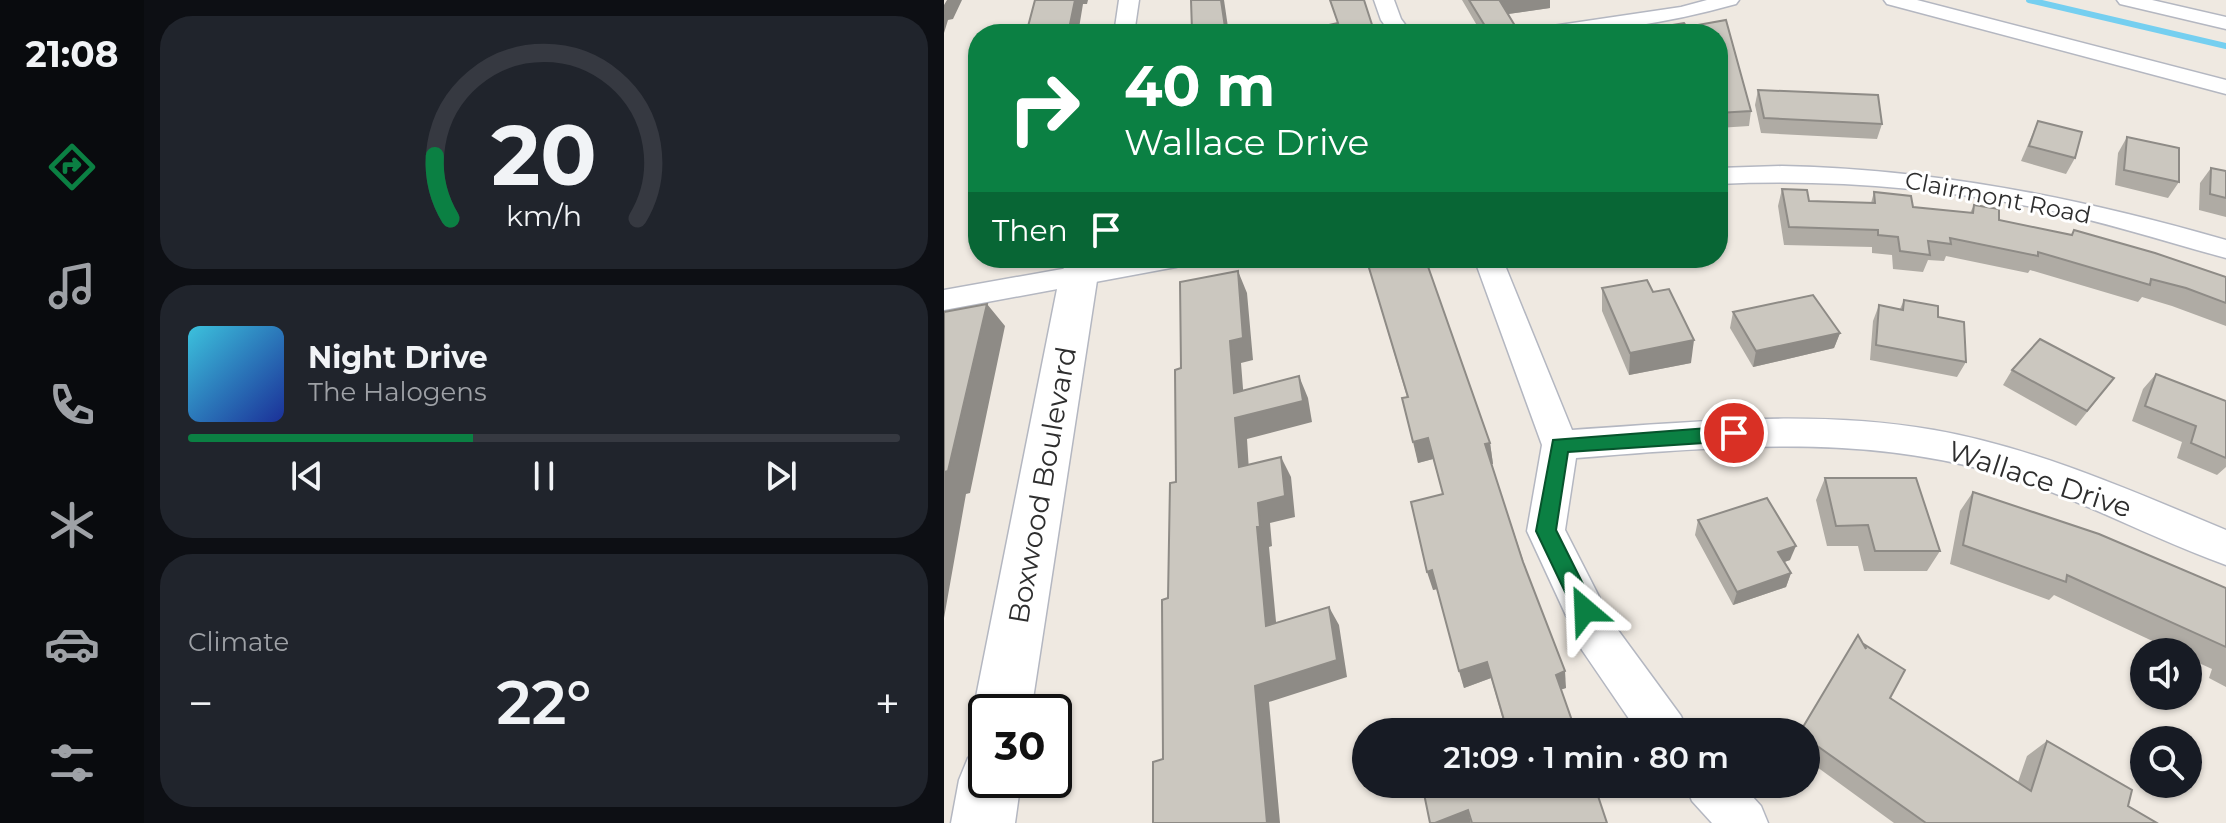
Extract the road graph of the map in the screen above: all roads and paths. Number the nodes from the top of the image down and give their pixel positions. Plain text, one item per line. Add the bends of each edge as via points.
1 (1129, 0) edge
2 (1384, 0) edge
3 (1729, 0) edge
4 (1894, 0) edge
5 (2127, 0) edge
6 (2226, 23) edge
7 (1125, 24) edge
8 (1394, 24) edge
9 (1607, 24) edge
10 (2226, 87) edge
11 (1728, 176) edge
12 (2226, 249) edge
13 (1073, 268) edge
14 (1081, 268) edge
15 (1492, 268) edge
16 (944, 300) edge
17 (1560, 445) junction
18 (2226, 548) edge
19 (1005, 694) edge
20 (1655, 718) edge
21 (987, 798) edge
22 (1722, 798) edge
23 (983, 823) edge
24 (1744, 823) edge

1 - 7 street
2 - 8 street
3 - 9 street
4 - 10 street
5 - 6 street
11 - 12 street, Clairmont Road via 1850,175 1935,182 2024,197
13 - 16 street
14 - 19 street, Boxwood Boulevard
15 - 17 street
17 - 18 street, Wallace Drive via 1734,433 1934,444 2012,464
17 - 20 street via 1546,531 1597,636
21 - 23 street
22 - 24 street

